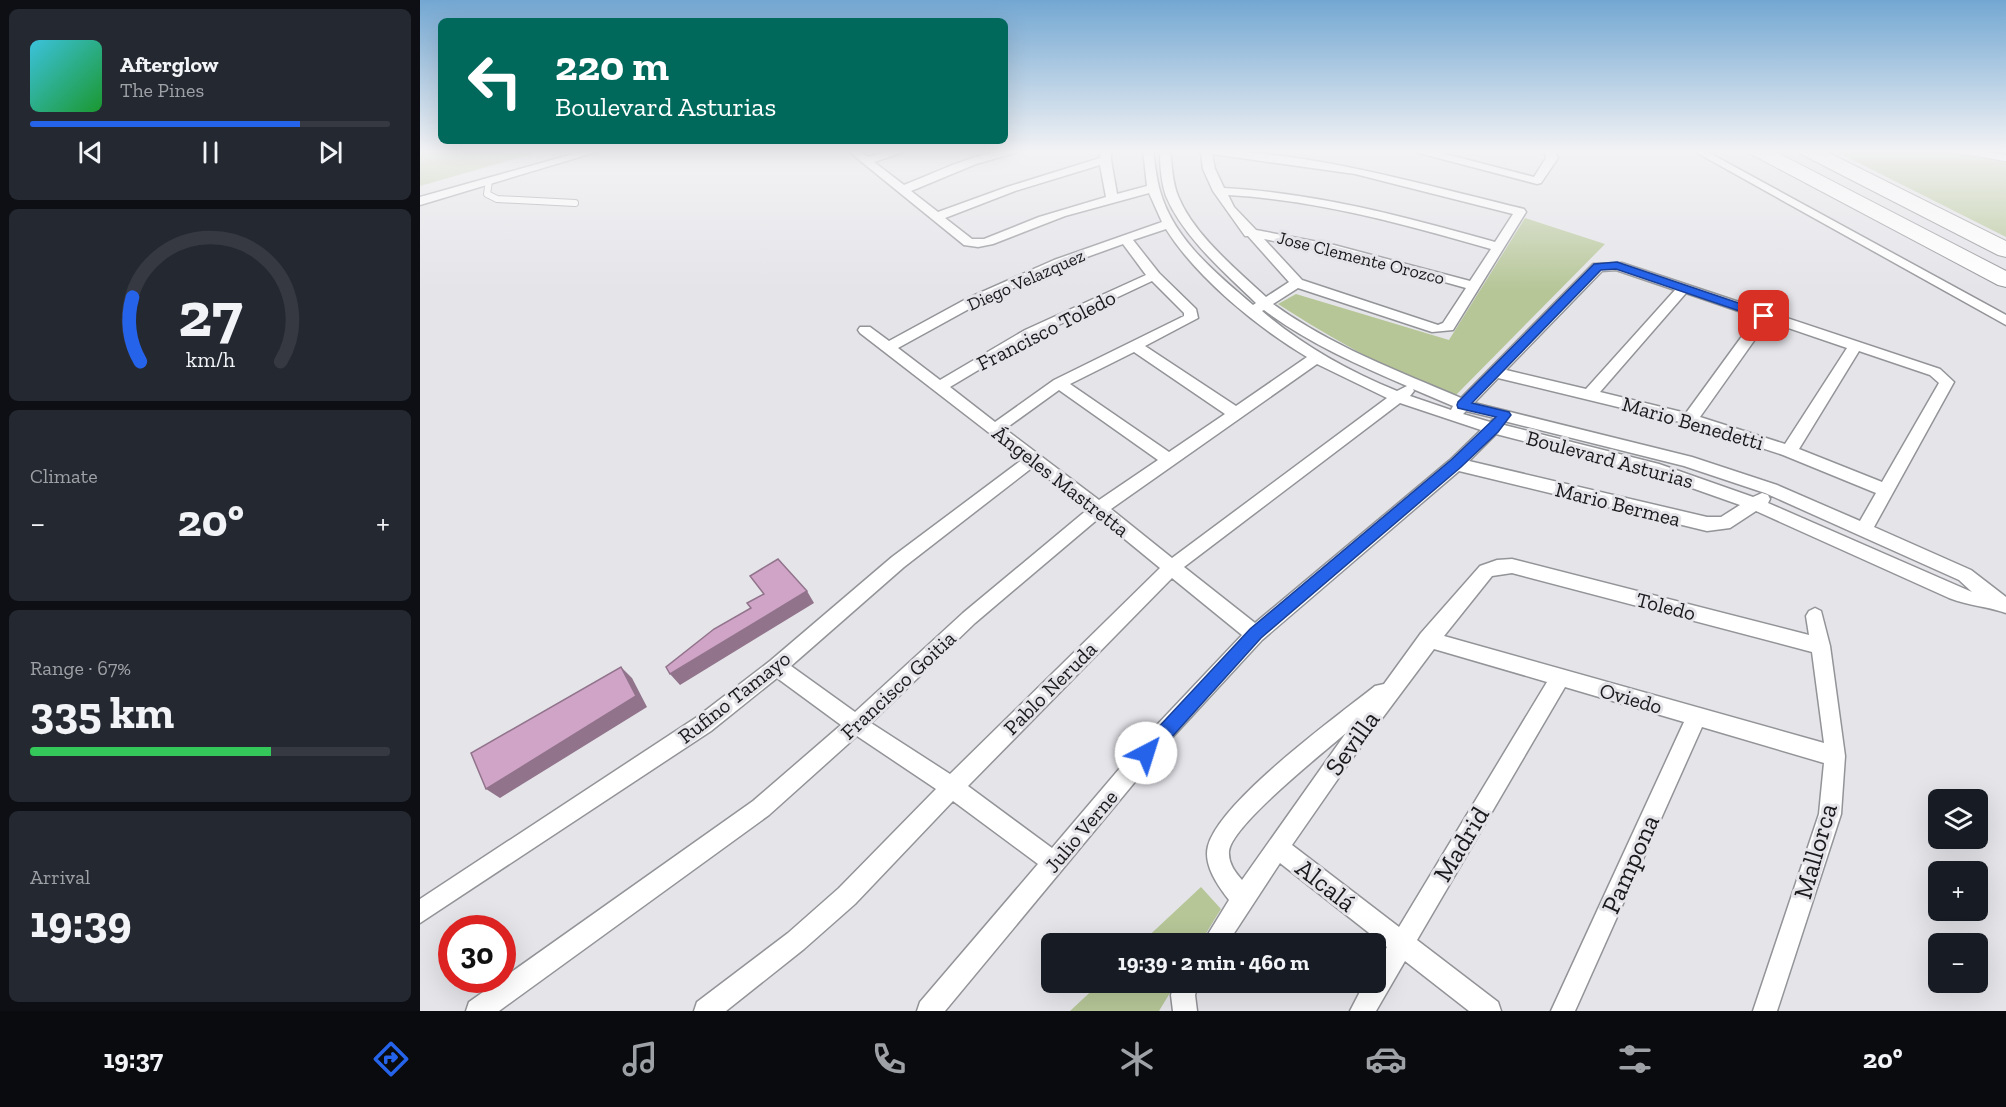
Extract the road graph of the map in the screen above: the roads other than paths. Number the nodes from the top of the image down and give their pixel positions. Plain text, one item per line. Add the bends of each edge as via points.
1 (493, 197) edge
2 (911, 197) edge
3 (989, 197) edge
4 (1116, 197) edge
5 (1155, 197) edge
6 (1173, 197) edge
7 (1223, 197) edge
8 (1286, 197) edge
9 (1465, 197) edge
10 (1782, 197) edge
11 (1848, 197) edge
12 (1901, 197) edge
13 (1112, 198) joint
14 (575, 203) dead end
15 (937, 217) junction
16 (1168, 224) junction
17 (1249, 233) junction
18 (1125, 238) junction
19 (1497, 247) junction
20 (2006, 250) edge
21 (1154, 276) junction
22 (2006, 280) edge
23 (1297, 283) junction
24 (1473, 286) junction
25 (1683, 289) junction
26 (1259, 307) junction
27 (1764, 316) junction
28 (2006, 321) edge
29 (865, 330) dead end
30 (1133, 345) junction
31 (1856, 346) junction
32 (889, 347) junction
33 (1317, 357) junction
34 (1495, 372) junction
35 (1059, 383) junction
36 (939, 387) junction
37 (1407, 391) junction
38 (1590, 394) junction
39 (1458, 411) junction
40 (1235, 413) junction
41 (1690, 419) junction
42 (1499, 422) junction
43 (994, 430) junction
44 (1789, 451) junction
45 (1168, 459) junction
46 (1032, 460) junction
47 (1456, 464) junction
48 (1772, 489) junction
49 (1886, 490) junction
50 (1758, 504) junction
51 (1099, 509) junction
52 (1863, 529) junction
53 (1512, 566) joint
54 (1171, 568) junction
55 (2001, 602) edge
56 (1815, 616) dead end
57 (1255, 634) junction
58 (1428, 639) junction
59 (1821, 645) junction
60 (777, 667) junction
61 (1401, 676) junction
62 (1560, 677) junction
63 (1696, 717) junction
64 (856, 724) junction
65 (1835, 756) junction
66 (952, 787) junction
67 (1277, 847) junction
68 (1055, 863) junction
69 (1243, 899) junction
70 (420, 912) edge
71 (1220, 933) edge
72 (1402, 943) junction
73 (1184, 993) edge
74 (478, 1011) edge
75 (706, 1011) edge
76 (929, 1011) edge
77 (1185, 1011) edge
78 (1362, 1011) edge
79 (1489, 1011) edge
80 (1563, 1011) edge
81 (1765, 1011) edge

1 - 14 lane
2 - 15 street
3 - 15 street
4 - 13 street
5 - 16 street, Boulevard Asturias
6 - 26 street, Boulevard Asturias via 1211,252
7 - 17 street
8 - 19 street via 1408,222
9 - 19 street via 1520,212
10 - 28 street
11 - 22 highway
12 - 20 highway
13 - 15 street via 1050,216 984,243 968,242
16 - 18 street, Diego Velazquez
16 - 26 street, Boulevard Asturias via 1216,281
17 - 23 street
17 - 24 street, Jose Clemente Orozco via 1368,256
18 - 21 street
18 - 32 street, Diego Velazquez via 973,301
19 - 24 street
21 - 30 street via 1191,312 1189,319
21 - 36 street, Francisco Toledo via 1030,333
23 - 24 street via 1437,329 1448,327
23 - 26 street
25 - 27 street
25 - 34 street via 1617,266 1598,267
25 - 38 street
26 - 33 street, Boulevard Asturias via 1283,335
26 - 37 street, Boulevard Asturias
27 - 31 street
27 - 41 street
29 - 32 street, Ángeles Mastretta
30 - 35 street
30 - 40 street
31 - 44 street
31 - 49 street via 1935,372 1947,382
32 - 36 street, Ángeles Mastretta
33 - 37 street, Boulevard Asturias
33 - 40 street, Francisco Goitia
34 - 38 street, Mario Benedetti
34 - 39 street
35 - 43 street
35 - 45 street
36 - 43 street, Ángeles Mastretta
37 - 39 street, Boulevard Asturias
37 - 54 street, Pablo Neruda
38 - 41 street, Mario Benedetti
39 - 42 street, Boulevard Asturias
40 - 45 street, Francisco Goitia
41 - 44 street, Mario Benedetti
42 - 47 street, Julio Verne
42 - 48 street, Boulevard Asturias via 1686,461
42 - 50 street, Boulevard Asturias
43 - 46 street, Ángeles Mastretta
44 - 49 street, Mario Benedetti
45 - 51 street, Francisco Goitia
46 - 51 street, Ángeles Mastretta
46 - 60 street, Rufino Tamayo via 898,562
47 - 50 street, Mario Bermea via 1707,524 1724,523
47 - 57 street, Julio Verne
48 - 50 street, Mario Bermea
48 - 52 street, Boulevard Asturias
49 - 52 street
50 - 55 street, Boulevard Asturias via 1955,593
51 - 54 street, Ángeles Mastretta
51 - 64 street, Francisco Goitia via 969,618
52 - 55 street, Boulevard Asturias via 1965,575
53 - 58 street, Sevilla via 1486,571
53 - 59 street, Toledo
54 - 57 street, Ángeles Mastretta
54 - 66 street, Pablo Neruda
56 - 59 street, Mallorca
57 - 68 street, Julio Verne via 1161,735
58 - 61 street, Sevilla
58 - 62 street, Oviedo
59 - 65 street, Mallorca
60 - 64 street
60 - 70 street, Rufino Tamayo via 704,724
61 - 67 street, Sevilla
61 - 69 street via 1284,773 1232,824 1219,845 1219,858 1222,871
62 - 63 street, Oviedo
62 - 72 street, Madrid
63 - 65 street, Oviedo
63 - 80 street, Pampona
64 - 66 street
64 - 74 street, Francisco Goitia via 761,808
65 - 81 street, Mallorca via 1830,814
66 - 68 street
66 - 75 street, Pablo Neruda via 847,896
67 - 69 street, Sevilla
67 - 72 street, Alcalá
68 - 76 street, Julio Verne
69 - 71 street, Sevilla
72 - 78 street, Madrid
72 - 79 street, Alcalá
73 - 77 street

